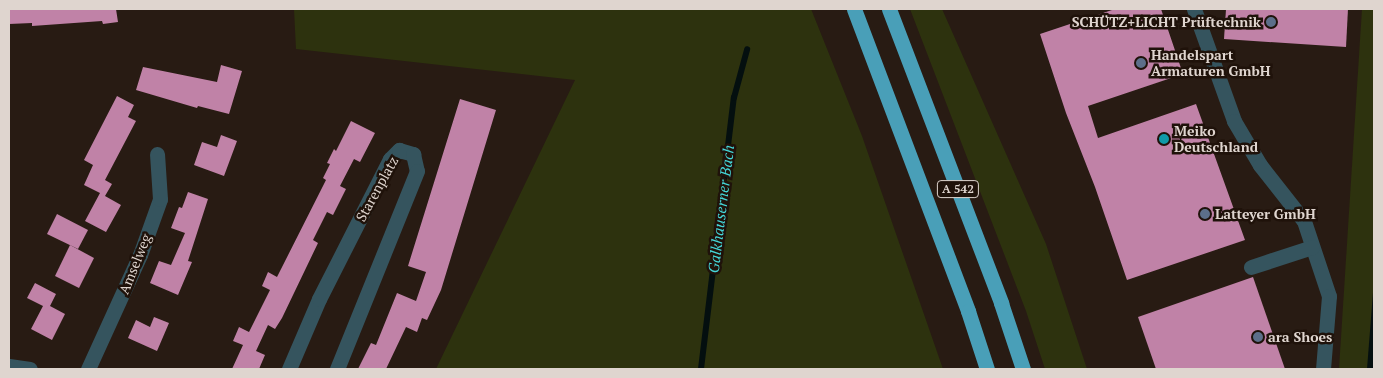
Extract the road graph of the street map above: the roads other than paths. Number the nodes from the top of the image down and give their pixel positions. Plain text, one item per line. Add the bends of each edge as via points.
1 (854, 9) edge
2 (890, 9) edge
3 (1194, 9) edge
4 (157, 154) dead end
5 (1312, 246) junction
6 (1252, 267) dead end
7 (9, 366) edge
8 (30, 369) edge
9 (88, 369) edge
10 (289, 369) edge
11 (337, 369) edge
12 (987, 369) edge
13 (1023, 369) edge
14 (1323, 369) edge

1 - 12 highway, A 542 via 965,302
2 - 13 highway, A 542
3 - 5 street via 1234,121 1260,165 1304,221
4 - 9 street, Amselweg via 160,199 132,273
5 - 6 street
5 - 14 street via 1329,296
7 - 8 street
10 - 11 street, Starenplatz via 319,299 390,159 399,150 413,154 417,170

